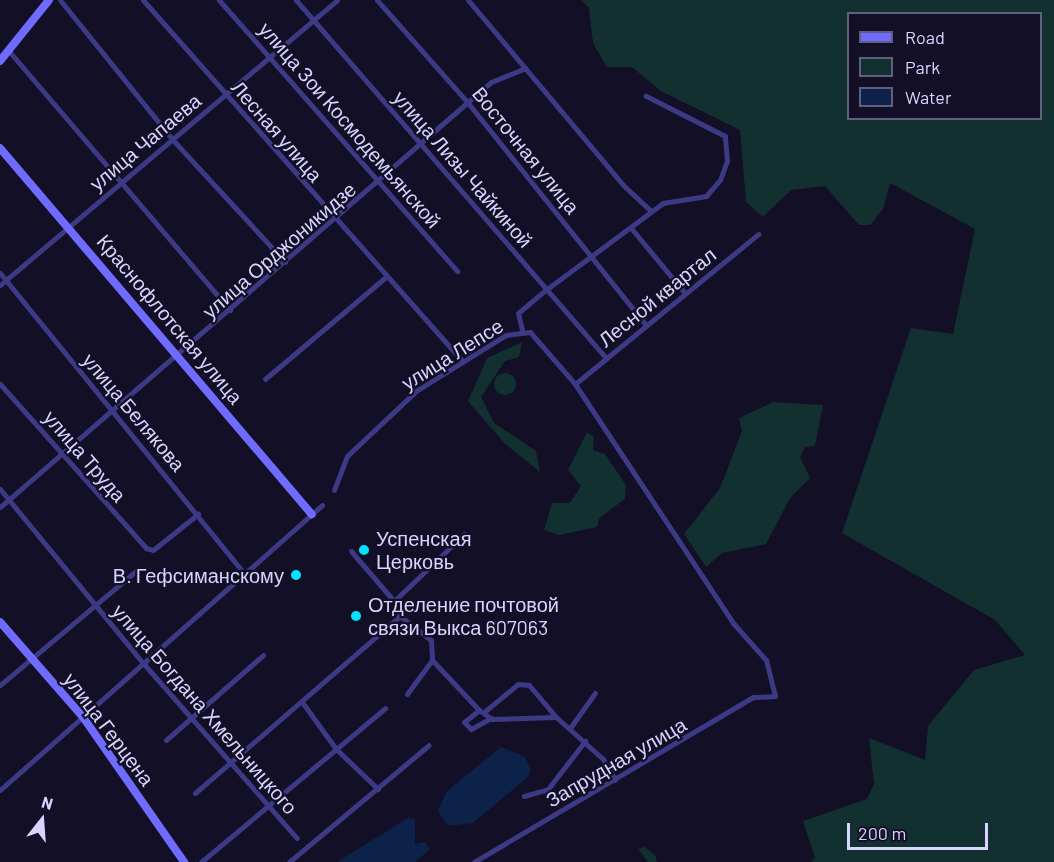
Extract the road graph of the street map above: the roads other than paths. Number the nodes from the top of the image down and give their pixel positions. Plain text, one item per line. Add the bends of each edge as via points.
1 (49, 0) edge
2 (60, 0) edge
3 (143, 0) edge
4 (219, 0) edge
5 (296, 0) edge
6 (337, 0) edge
7 (377, 0) edge
8 (468, 0) edge
9 (313, 20) junction
10 (8, 50) junction
11 (271, 58) junction
12 (0, 61) edge
13 (525, 68) junction
14 (226, 95) junction
15 (646, 96) dead end
16 (468, 103) junction
17 (172, 139) junction
18 (423, 146) junction
19 (0, 148) edge
20 (121, 181) junction
21 (380, 183) junction
22 (651, 211) junction
23 (336, 219) junction
24 (68, 225) junction
25 (631, 228) junction
26 (758, 234) dead end
27 (593, 256) junction
28 (285, 262) junction
29 (457, 271) dead end
30 (0, 273) edge
31 (387, 276) junction
32 (6, 280) junction
33 (0, 285) edge
34 (548, 289) junction
35 (684, 292) junction
36 (230, 310) junction
37 (645, 324) junction
38 (522, 330) junction
39 (180, 356) junction
40 (606, 358) junction
41 (462, 361) junction
42 (265, 379) dead end
43 (0, 384) edge
44 (575, 384) junction
45 (113, 412) junction
46 (64, 454) junction
47 (0, 489) edge
48 (334, 490) dead end
49 (9, 500) junction
50 (322, 505) dead end
51 (0, 507) edge
52 (198, 514) junction
53 (312, 514) junction
54 (464, 534) dead end
55 (351, 551) dead end
56 (137, 570) dead end
57 (243, 572) junction
58 (95, 601) junction
59 (394, 601) junction
60 (400, 616) junction
61 (0, 622) edge
62 (263, 655) dead end
63 (31, 658) junction
64 (432, 660) junction
65 (143, 663) junction
66 (0, 685) edge
67 (595, 693) dead end
68 (407, 694) dead end
69 (302, 702) junction
70 (385, 708) dead end
71 (481, 711) junction
72 (84, 717) junction
73 (191, 717) junction
74 (556, 717) junction
75 (491, 718) junction
76 (570, 728) junction
77 (166, 740) dead end
78 (585, 741) junction
79 (429, 745) dead end
80 (336, 749) junction
81 (232, 765) junction
82 (615, 780) junction
83 (378, 789) junction
84 (0, 790) edge
85 (195, 794) dead end
86 (524, 796) dead end
87 (270, 809) junction
88 (297, 838) dead end
89 (184, 862) edge
90 (201, 862) edge
91 (289, 862) edge
92 (474, 862) edge

1 - 10 street
2 - 17 street
3 - 14 street, Лесная улица
4 - 11 street, улица Зои Космодемьянской
5 - 9 street, улица Лизы Чайкиной
6 - 9 street, улица Чапаева
7 - 16 street, Восточная улица
8 - 13 street
9 - 11 street, улица Чапаева
9 - 18 street, улица Лизы Чайкиной
10 - 12 street
10 - 20 street
11 - 14 street, улица Чапаева
11 - 21 street, улица Зои Космодемьянской
13 - 16 street, улица Орджоникидзе via 491,82
13 - 22 street
14 - 17 street, улица Чапаева
14 - 23 street, Лесная улица
15 - 22 street via 725,136 727,161 706,196 663,203
16 - 18 street, улица Орджоникидзе
16 - 27 street, Восточная улица
17 - 20 street, улица Чапаева
17 - 28 street
18 - 21 street, улица Орджоникидзе
18 - 34 street, улица Лизы Чайкиной
19 - 24 street, Краснофлотская улица
20 - 24 street, улица Чапаева
20 - 36 street
21 - 23 street, улица Орджоникидзе
21 - 29 street, улица Зои Космодемьянской
22 - 25 street
23 - 28 street, улица Орджоникидзе
23 - 31 street, Лесная улица
24 - 32 street, улица Чапаева
24 - 39 street, Краснофлотская улица
25 - 27 street
25 - 35 street
26 - 35 street, Лесной квартал
27 - 34 street
27 - 37 street, Восточная улица
28 - 36 street, улица Орджоникидзе
30 - 32 street, улица Белякова
31 - 41 street, Лесная улица
31 - 42 street
32 - 33 street, улица Чапаева
32 - 45 street, улица Белякова
34 - 38 street via 518,313
34 - 40 street, улица Лизы Чайкиной
35 - 37 street, Лесной квартал
36 - 39 street, улица Орджоникидзе
37 - 40 street, Лесной квартал
38 - 41 street, улица Лепсе
38 - 44 street via 535,335
39 - 45 street, улица Орджоникидзе
39 - 53 street, Краснофлотская улица
40 - 44 street, Лесной квартал
41 - 48 street, улица Лепсе via 416,392 347,456
43 - 46 street, улица Труда
44 - 82 street, Запрудная улица via 733,623 762,653 775,696 753,697
45 - 46 street, улица Орджоникидзе
45 - 52 street, улица Белякова
46 - 49 street, улица Орджоникидзе
46 - 52 street, улица Труда via 146,549 153,550
47 - 49 street, улица Богдана Хмельницкого
49 - 51 street, улица Орджоникидзе
49 - 58 street, улица Богдана Хмельницкого
50 - 53 street
52 - 57 street, улица Белякова
53 - 57 street
54 - 59 street
55 - 59 street
56 - 58 street
57 - 65 street
58 - 63 street
58 - 65 street, улица Богдана Хмельницкого
59 - 60 street
60 - 64 street via 431,640
60 - 69 street
61 - 63 street, улица Герцена
62 - 73 street
63 - 66 street
63 - 72 street, улица Герцена
64 - 68 street
64 - 71 street
65 - 72 street
65 - 73 street, улица Богдана Хмельницкого
67 - 76 street
69 - 80 street
69 - 81 street
70 - 80 street
71 - 74 street via 518,684 530,685
71 - 75 street
71 - 75 street via 464,722 471,729
72 - 84 street
72 - 89 street, улица Герцена
73 - 77 street
73 - 81 street, улица Богдана Хмельницкого
74 - 75 street
74 - 76 street
76 - 78 street
78 - 82 street
78 - 86 street via 548,789
79 - 83 street
80 - 83 street
80 - 87 street
81 - 85 street
81 - 87 street, улица Богдана Хмельницкого
82 - 92 street, Запрудная улица
83 - 91 street
87 - 88 street, улица Богдана Хмельницкого
87 - 90 street

